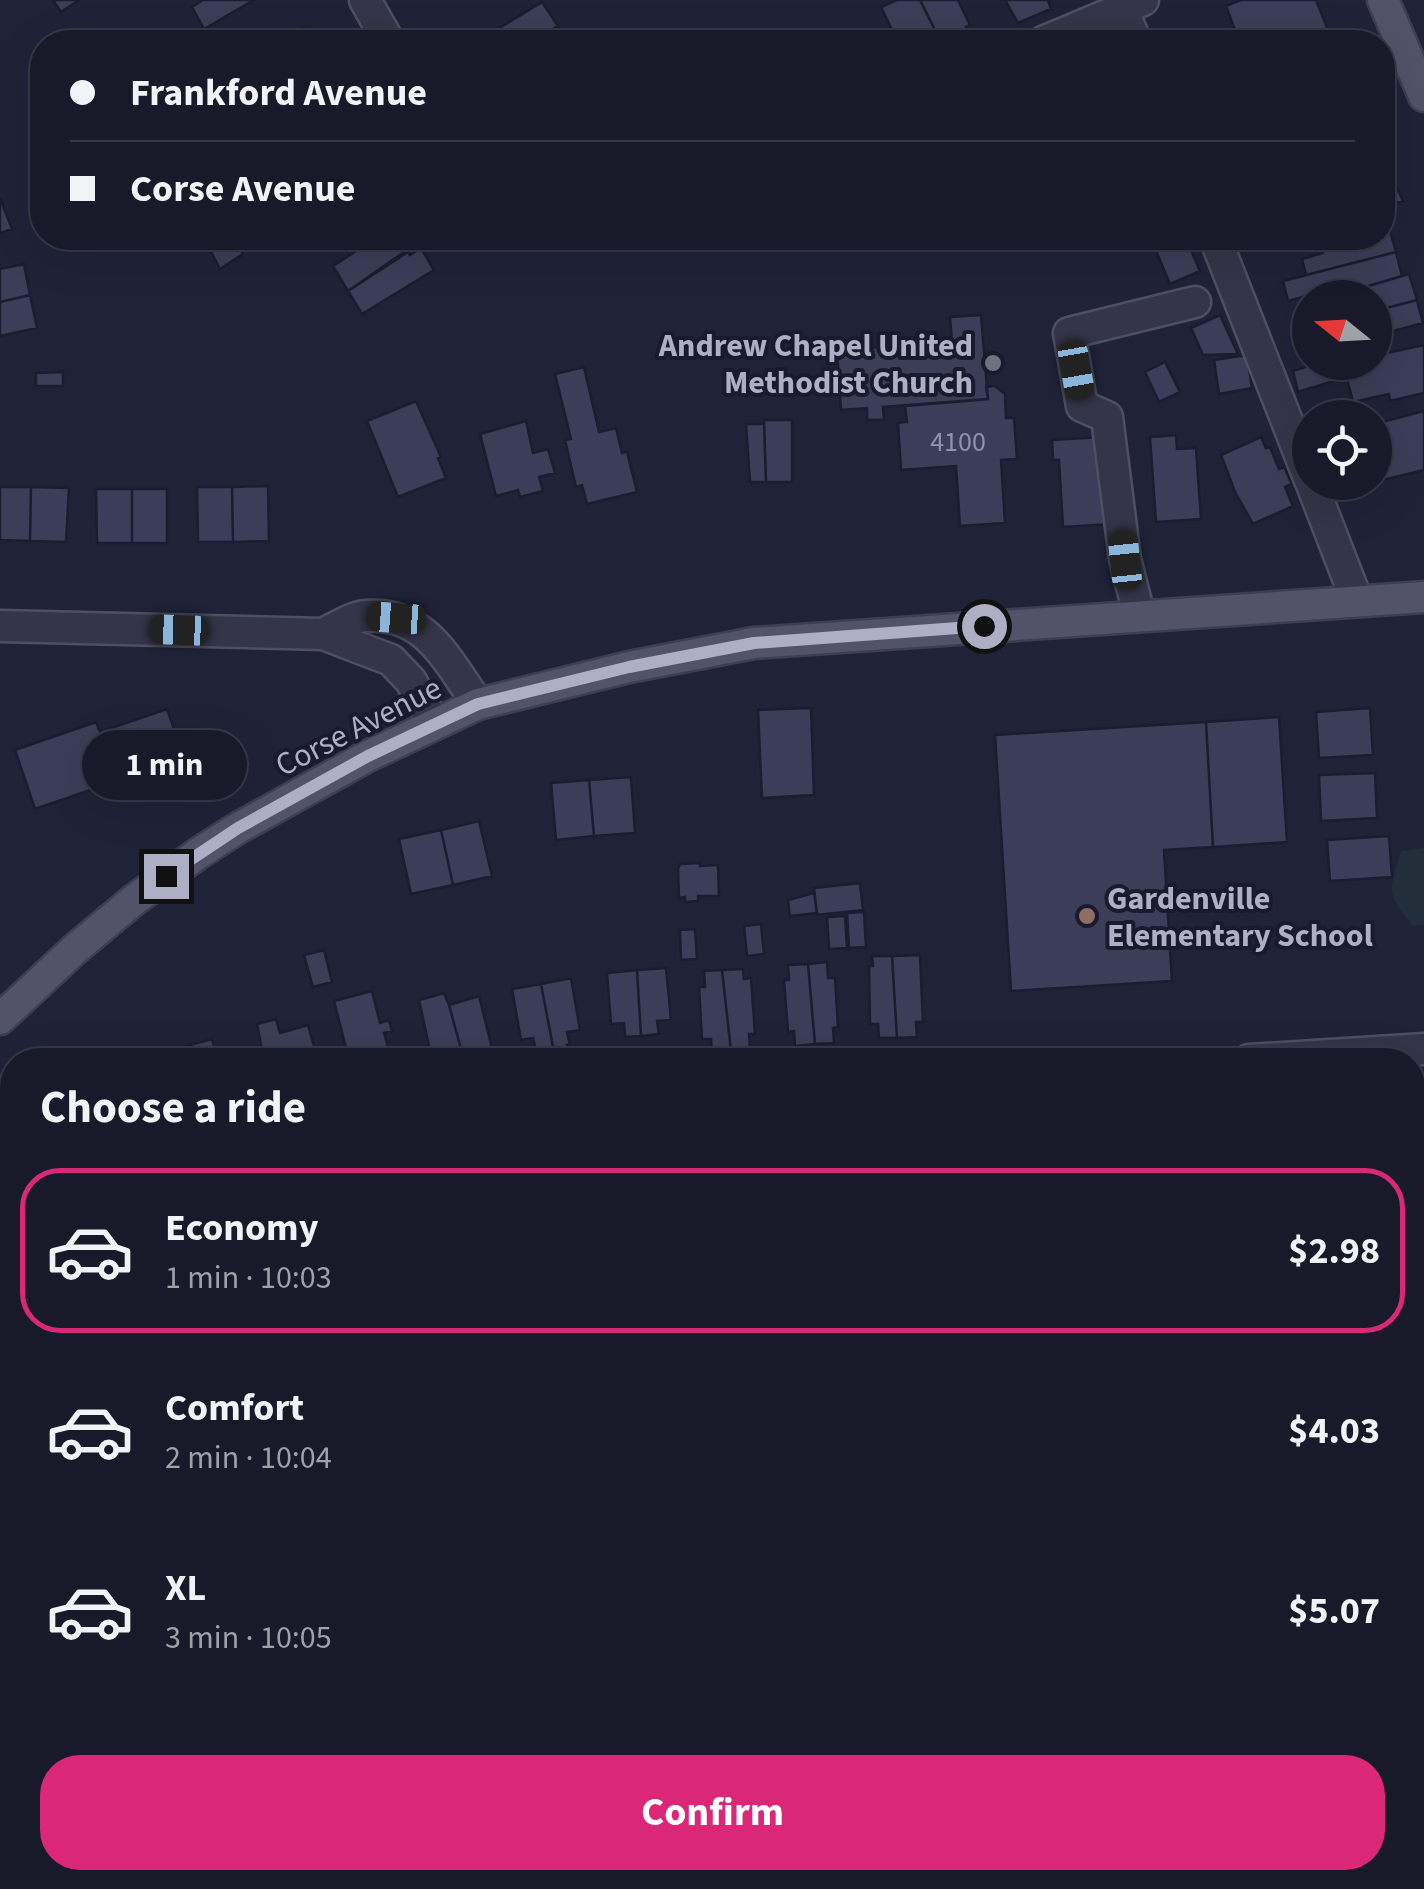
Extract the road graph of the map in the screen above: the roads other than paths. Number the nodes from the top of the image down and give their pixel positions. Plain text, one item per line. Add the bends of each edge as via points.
1 (365, 0) edge
2 (1388, 2) edge
3 (1132, 4) edge
4 (382, 30) edge
5 (1071, 30) edge
6 (1135, 30) edge
7 (1424, 96) edge
8 (1220, 250) edge
9 (1195, 302) dead end
10 (1292, 435) edge
11 (1317, 500) edge
12 (1424, 597) edge
13 (1357, 601) junction
14 (1138, 614) junction
15 (0, 626) edge
16 (322, 634) junction
17 (478, 704) junction
18 (434, 724) junction
19 (0, 1019) edge

1 - 4 street
2 - 7 main road
3 - 5 street
3 - 6 street
8 - 10 street
9 - 14 street via 1069,334 1082,406 1107,416
11 - 13 street
12 - 13 main road, Corse Avenue
13 - 14 main road, Corse Avenue
14 - 17 main road, Corse Avenue via 754,643
15 - 16 street
16 - 17 street via 363,616 414,624
16 - 18 street via 390,660 412,682
17 - 18 main road, Corse Avenue
18 - 19 main road, Corse Avenue via 199,853 74,950

